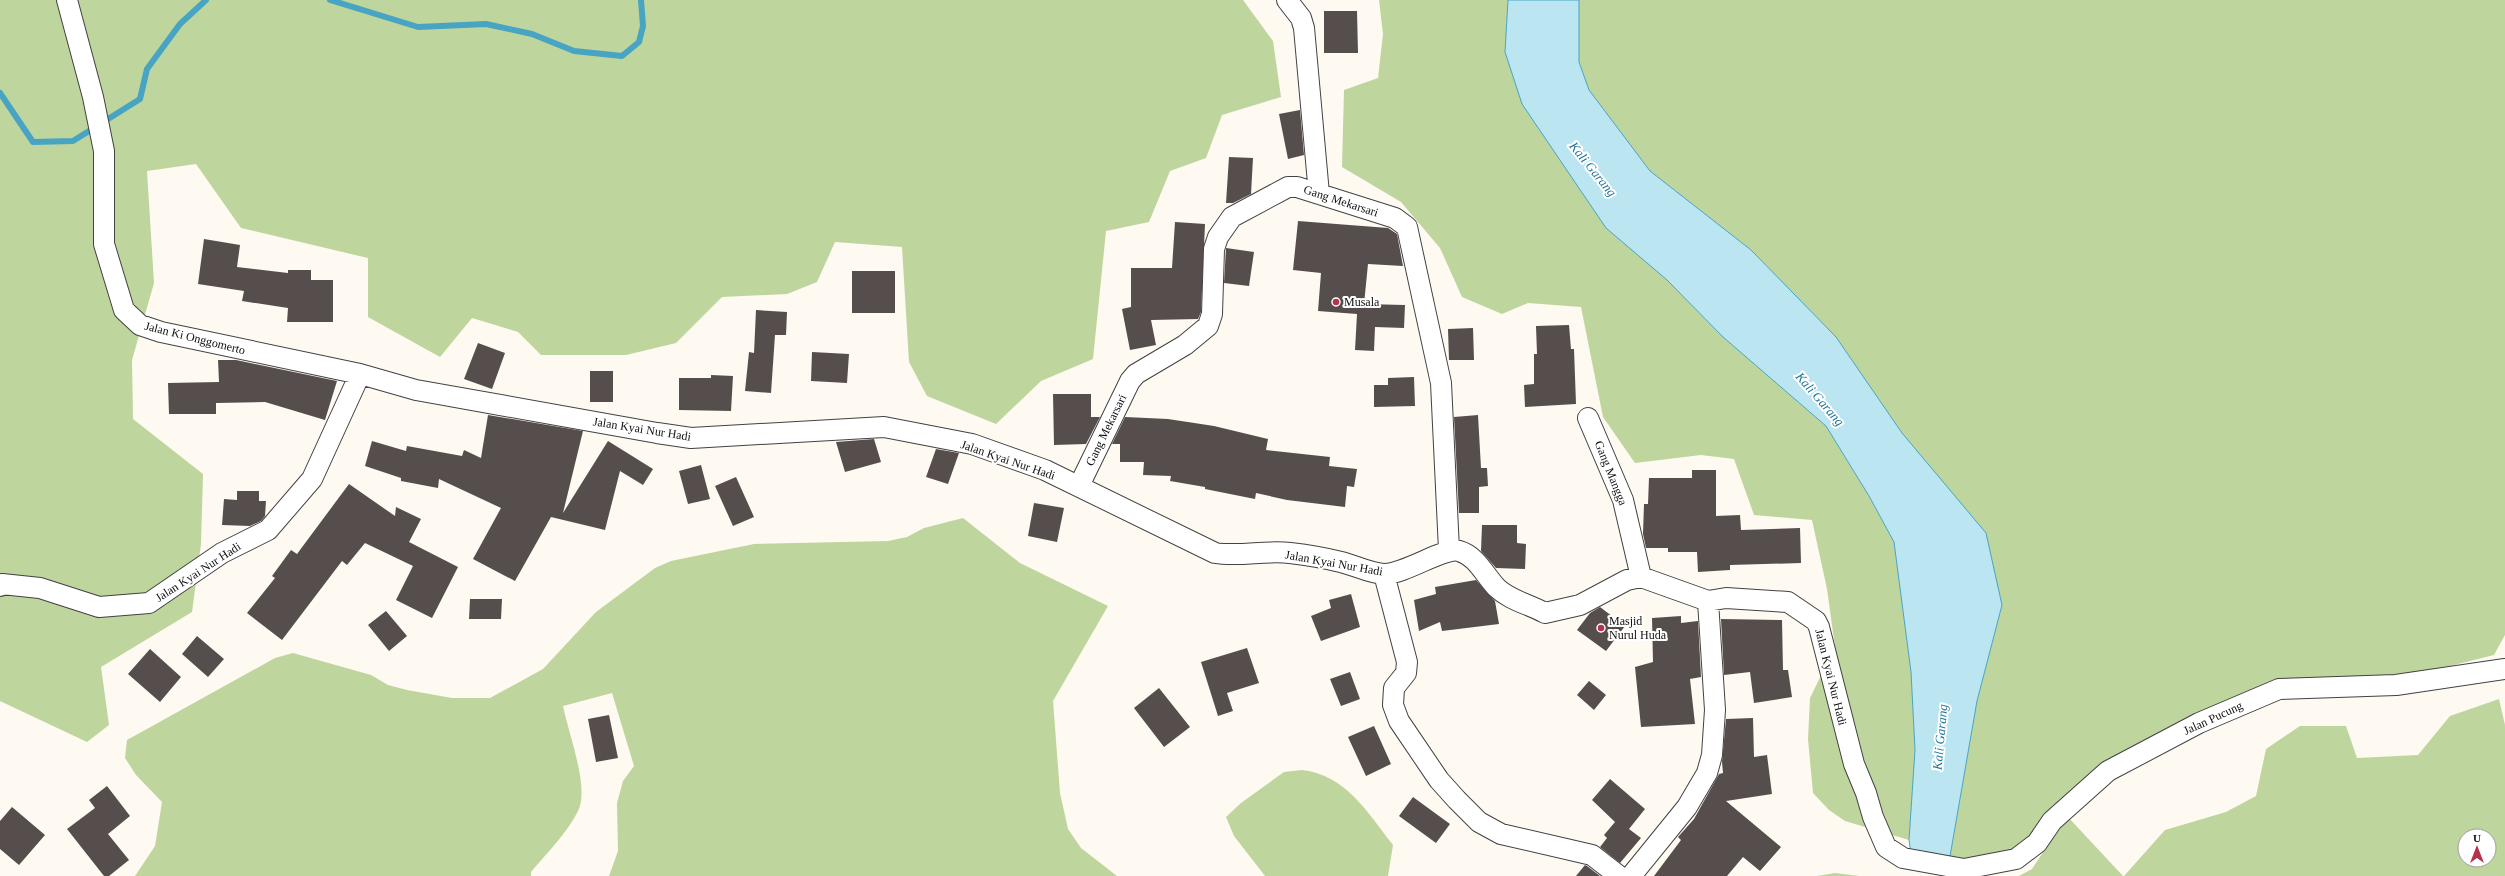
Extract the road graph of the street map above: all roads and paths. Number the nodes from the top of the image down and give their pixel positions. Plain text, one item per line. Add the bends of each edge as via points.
1 (67, 0) edge
2 (1287, 0) edge
3 (1319, 194) junction
4 (360, 374) junction
5 (1588, 418) dead end
6 (1079, 486) junction
7 (1448, 550) junction
8 (1384, 574) junction
9 (1641, 576) junction
10 (0, 586) edge
11 (1708, 601) junction
12 (2505, 669) edge
13 (1964, 869) joint
14 (1619, 876) edge
15 (1630, 876) edge

1 - 4 street, Jalan Ki Onggomerto via 93,97 104,152 104,244 124,310 140,325 161,332
2 - 3 street via 1301,18 1304,28 1307,88
3 - 6 street, Gang Mekarsari via 1297,187 1288,188 1232,217 1218,237 1214,249 1212,314 1208,326 1185,346 1136,374 1130,381
3 - 7 street, Gang Mekarsari via 1395,218 1407,227 1410,233 1441,383
4 - 6 street, Jalan Kyai Nur Hadi via 416,390 691,438 884,427 972,444 1045,470
4 - 10 street, Jalan Kyai Nur Hadi via 312,479 268,530 222,553 149,603 98,607 40,588 2,584
5 - 9 street, Gang Mangga via 1623,500
6 - 8 street, Jalan Kyai Nur Hadi via 1215,553 1288,553 1340,562
7 - 8 street, Jalan Kyai Nur Hadi via 1409,569
7 - 9 street via 1458,550 1471,556 1497,588 1509,598 1545,613 1580,605 1627,580
8 - 14 street via 1407,662 1406,673 1394,688 1393,705 1399,721 1439,780 1479,822 1501,834 1592,855
9 - 11 street, Jalan Kyai Nur Hadi
11 - 13 street, Jalan Kyai Nur Hadi via 1726,598 1788,602 1816,621 1824,640 1839,713 1854,764 1886,847 1903,858
11 - 15 street via 1715,710 1712,755 1707,773 1687,807
12 - 13 street, Jalan Pucung via 2396,685 2279,689 2199,723 2108,771 2052,821 2037,843 2016,859

